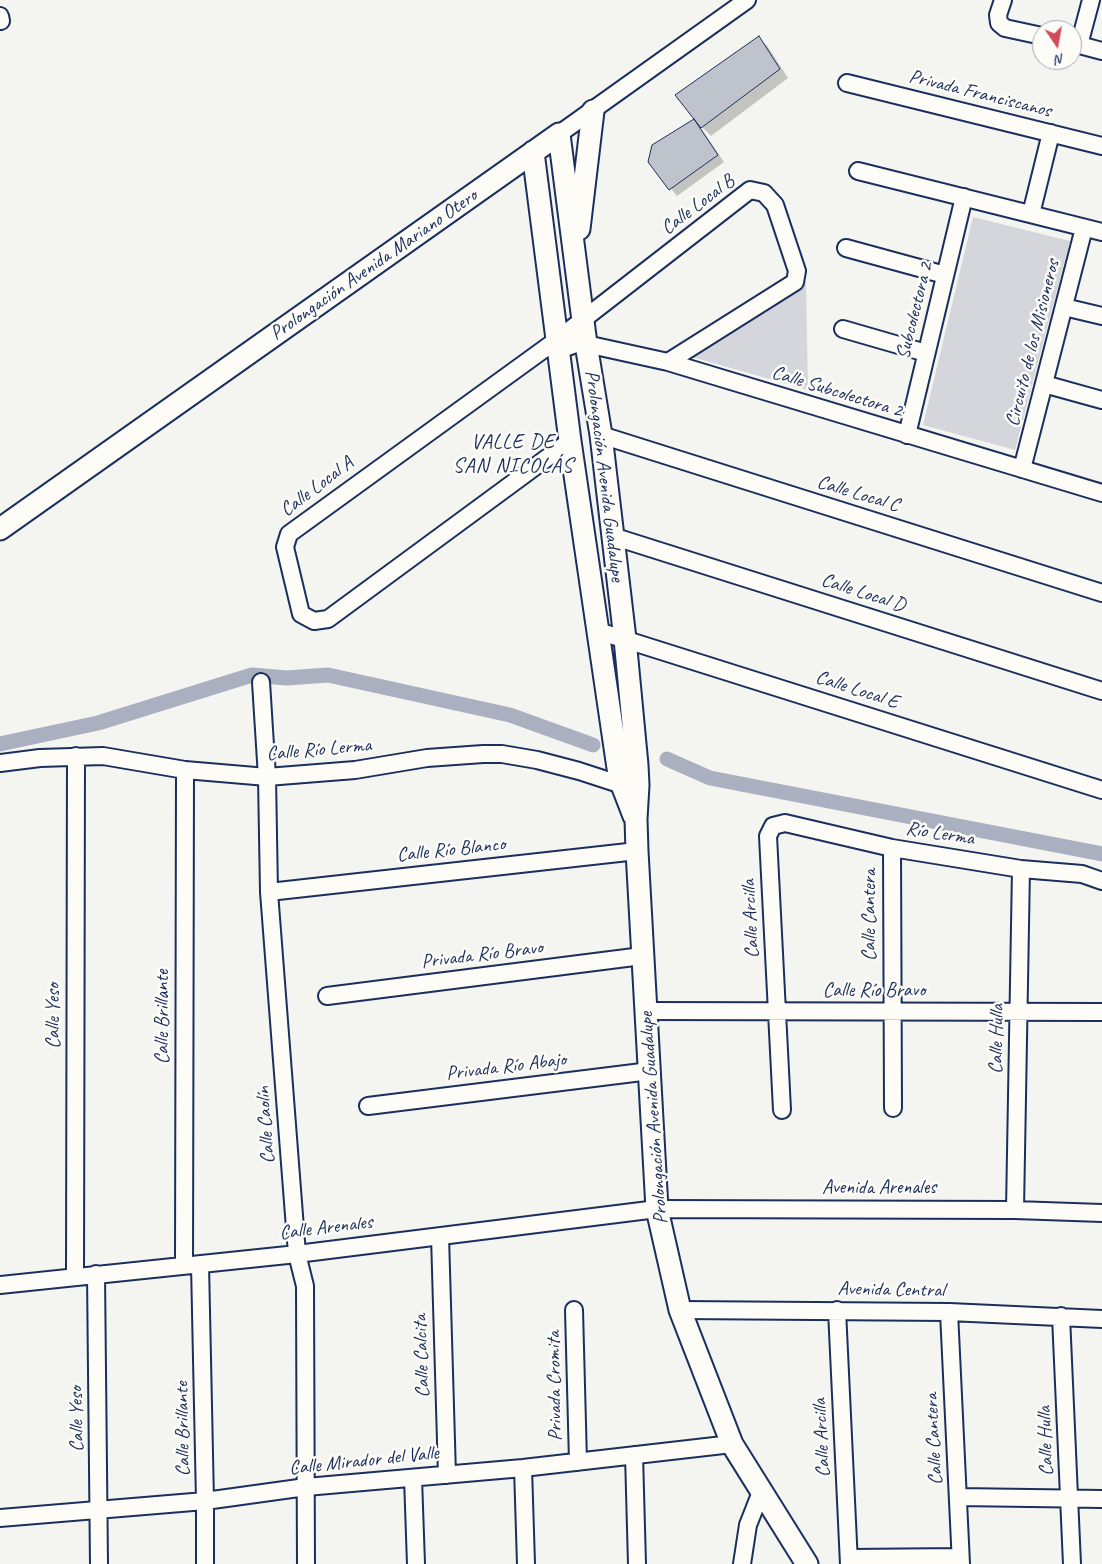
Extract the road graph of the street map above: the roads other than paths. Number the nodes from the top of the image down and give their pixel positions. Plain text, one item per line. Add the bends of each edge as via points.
1 (747, 0) edge
2 (1003, 0) edge
3 (1091, 0) edge
4 (1082, 25) edge
5 (1032, 34) edge
6 (1082, 46) edge
7 (1102, 51) edge
8 (847, 83) dead end
9 (593, 111) junction
10 (1051, 133) junction
11 (559, 134) junction
12 (1102, 146) edge
13 (533, 152) junction
14 (858, 171) dead end
15 (494, 181) junction
16 (964, 197) junction
17 (540, 200) junction
18 (1031, 214) junction
19 (1084, 228) junction
20 (1102, 232) edge
21 (846, 248) dead end
22 (576, 261) junction
23 (945, 275) junction
24 (1064, 306) junction
25 (1102, 316) edge
26 (584, 318) junction
27 (843, 329) dead end
28 (558, 344) junction
29 (586, 344) junction
30 (926, 353) junction
31 (668, 362) junction
32 (1044, 384) junction
33 (1102, 400) edge
34 (601, 435) junction
35 (907, 435) junction
36 (570, 441) junction
37 (1022, 470) junction
38 (1102, 493) edge
39 (0, 529) edge
40 (612, 536) junction
41 (1102, 593) edge
42 (598, 631) junction
43 (625, 639) junction
44 (261, 682) dead end
45 (1102, 691) edge
46 (76, 756) junction
47 (0, 763) edge
48 (185, 770) junction
49 (267, 777) junction
50 (630, 785) junction
51 (1102, 790) edge
52 (773, 826) joint
53 (892, 848) junction
54 (637, 851) junction
55 (1021, 869) junction
56 (1102, 881) edge
57 (269, 892) junction
58 (642, 956) junction
59 (327, 996) dead end
60 (646, 1011) junction
61 (778, 1012) junction
62 (892, 1012) junction
63 (1018, 1012) junction
64 (1102, 1012) edge
65 (650, 1071) junction
66 (368, 1106) dead end
67 (893, 1108) dead end
68 (782, 1110) dead end
69 (657, 1209) junction
70 (1015, 1210) junction
71 (1102, 1213) edge
72 (440, 1236) junction
73 (297, 1254) junction
74 (192, 1264) junction
75 (96, 1274) junction
76 (75, 1277) junction
77 (0, 1286) edge
78 (574, 1310) dead end
79 (680, 1310) junction
80 (838, 1310) junction
81 (948, 1312) junction
82 (1061, 1316) junction
83 (1102, 1319) edge
84 (732, 1444) junction
85 (634, 1455) junction
86 (578, 1462) junction
87 (523, 1468) junction
88 (446, 1475) junction
89 (413, 1478) junction
90 (306, 1488) junction
91 (761, 1492) junction
92 (958, 1497) junction
93 (1069, 1498) junction
94 (1102, 1499) edge
95 (205, 1501) junction
96 (99, 1510) junction
97 (0, 1518) edge
98 (849, 1561) edge
99 (960, 1561) edge
100 (99, 1564) edge
101 (204, 1564) edge
102 (306, 1564) edge
103 (416, 1564) edge
104 (526, 1564) edge
105 (637, 1564) edge
106 (742, 1564) edge
107 (807, 1564) edge
108 (1072, 1564) edge

1 - 9 street, Prolongación Avenida Mariano Otero
2 - 5 street via 999,23 1005,28
3 - 4 street
6 - 7 street
8 - 10 street, Privada Franciscanos
9 - 11 street, Prolongación Avenida Mariano Otero
9 - 22 main road
10 - 12 street, Privada Franciscanos
10 - 18 street
11 - 13 main road, Prolongación Avenida Mariano Otero
11 - 22 main road, Prolongación Avenida Guadalupe
13 - 15 main road, Prolongación Avenida Mariano Otero
13 - 17 main road, Prolongación Avenida Guadalupe
14 - 16 street
15 - 17 main road via 509,178 523,182
15 - 39 main road, Prolongación Avenida Mariano Otero
16 - 18 street
16 - 23 street, Subcolectora 2
17 - 28 main road, Prolongación Avenida Guadalupe
18 - 19 street
19 - 20 street
19 - 24 street, Circuito de los Misioneros
21 - 23 street
22 - 26 main road, Prolongación Avenida Guadalupe
23 - 30 street, Subcolectora 2
24 - 25 street
24 - 32 street, Circuito de los Misioneros
26 - 28 street, Calle Local B
26 - 29 main road, Prolongación Avenida Guadalupe
26 - 31 street, Calle Local B via 750,190 764,193 775,205 797,271 795,282
27 - 30 street
28 - 29 street, Calle Subcolectora 2
28 - 36 main road, Prolongación Avenida Guadalupe
28 - 36 street, Calle Local A via 289,534 285,547 302,614 314,622 328,619
29 - 31 street, Calle Subcolectora 2
29 - 34 main road, Prolongación Avenida Guadalupe
30 - 35 street, Subcolectora 2
31 - 35 street, Calle Subcolectora 2
32 - 33 street
32 - 37 street, Circuito de los Misioneros
34 - 40 main road, Prolongación Avenida Guadalupe
34 - 41 street, Calle Local C
35 - 37 street, Calle Subcolectora 2
36 - 42 main road, Prolongación Avenida Guadalupe
37 - 38 street, Calle Subcolectora 2
40 - 43 main road, Prolongación Avenida Guadalupe
40 - 45 street, Calle Local D
42 - 43 street, Calle Local E
42 - 50 main road, Prolongación Avenida Guadalupe via 618,768
43 - 50 main road, Prolongación Avenida Guadalupe
43 - 51 street, Calle Local E
44 - 49 street, Calle Caolín
46 - 47 street, Calle Río Lerma
46 - 48 street, Calle Río Lerma via 121,758
46 - 76 street, Calle Yeso
48 - 49 street, Calle Río Lerma
48 - 74 street, Calle Brillante
49 - 50 street, Calle Río Lerma via 355,770 427,758 502,754
49 - 57 street, Calle Caolín
50 - 54 main road, Prolongación Avenida Guadalupe
52 - 53 street, Río Lerma via 785,823
52 - 61 street, Calle Arcilla via 768,836
53 - 55 street, Río Lerma
53 - 62 street, Calle Cantera
54 - 57 street, Calle Río Blanco
54 - 58 main road, Prolongación Avenida Guadalupe
55 - 56 street, Río Lerma via 1082,874
55 - 63 street, Calle Hulla
57 - 73 street, Calle Caolín
58 - 59 street, Privada Río Bravo
58 - 60 main road, Prolongación Avenida Guadalupe
60 - 61 street, Calle Río Bravo
60 - 65 main road, Prolongación Avenida Guadalupe
61 - 62 street, Calle Río Bravo
61 - 68 street, Calle Arcilla
62 - 63 street, Calle Río Bravo
62 - 67 street, Calle Cantera
63 - 64 street, Calle Río Bravo
63 - 70 street, Calle Hulla
65 - 66 street, Privada Río Abajo
65 - 69 main road, Prolongación Avenida Guadalupe
69 - 70 street, Avenida Arenales
69 - 72 street, Calle Arenales
69 - 79 main road, Prolongación Avenida Guadalupe
70 - 71 street, Avenida Arenales
72 - 73 street, Calle Arenales
72 - 88 street, Calle Calcita
73 - 74 street, Calle Arenales
73 - 90 street, Calle Caolín via 305,1286
74 - 75 street, Calle Arenales
74 - 95 street, Calle Brillante
75 - 76 street, Calle Arenales
75 - 96 street, Calle Yeso
76 - 77 street, Calle Arenales
78 - 86 street, Privada Cromita
79 - 80 street, Avenida Central
79 - 84 main road, Prolongación Avenida Guadalupe
80 - 81 street, Avenida Central
80 - 98 street, Calle Arcilla
81 - 82 street, Avenida Central
81 - 92 street, Calle Cantera
82 - 83 street, Avenida Central
82 - 93 street, Calle Hulla
84 - 85 street, Calle Mirador del Valle
84 - 91 main road, Prolongación Avenida Guadalupe
85 - 86 street, Calle Mirador del Valle
85 - 105 street
86 - 87 street, Calle Mirador del Valle
87 - 88 street, Calle Mirador del Valle
87 - 104 street
88 - 89 street, Calle Mirador del Valle
89 - 90 street, Calle Mirador del Valle
89 - 103 street
90 - 95 street, Calle Mirador del Valle
90 - 102 street, Calle Caolín
91 - 106 street via 748,1525
91 - 107 main road, Prolongación Avenida Guadalupe
92 - 93 street
92 - 99 street, Calle Cantera
93 - 94 street
93 - 108 street, Calle Hulla
95 - 96 street, Calle Mirador del Valle
95 - 101 street, Calle Brillante
96 - 97 street, Calle Mirador del Valle
96 - 100 street, Calle Yeso
98 - 99 street

